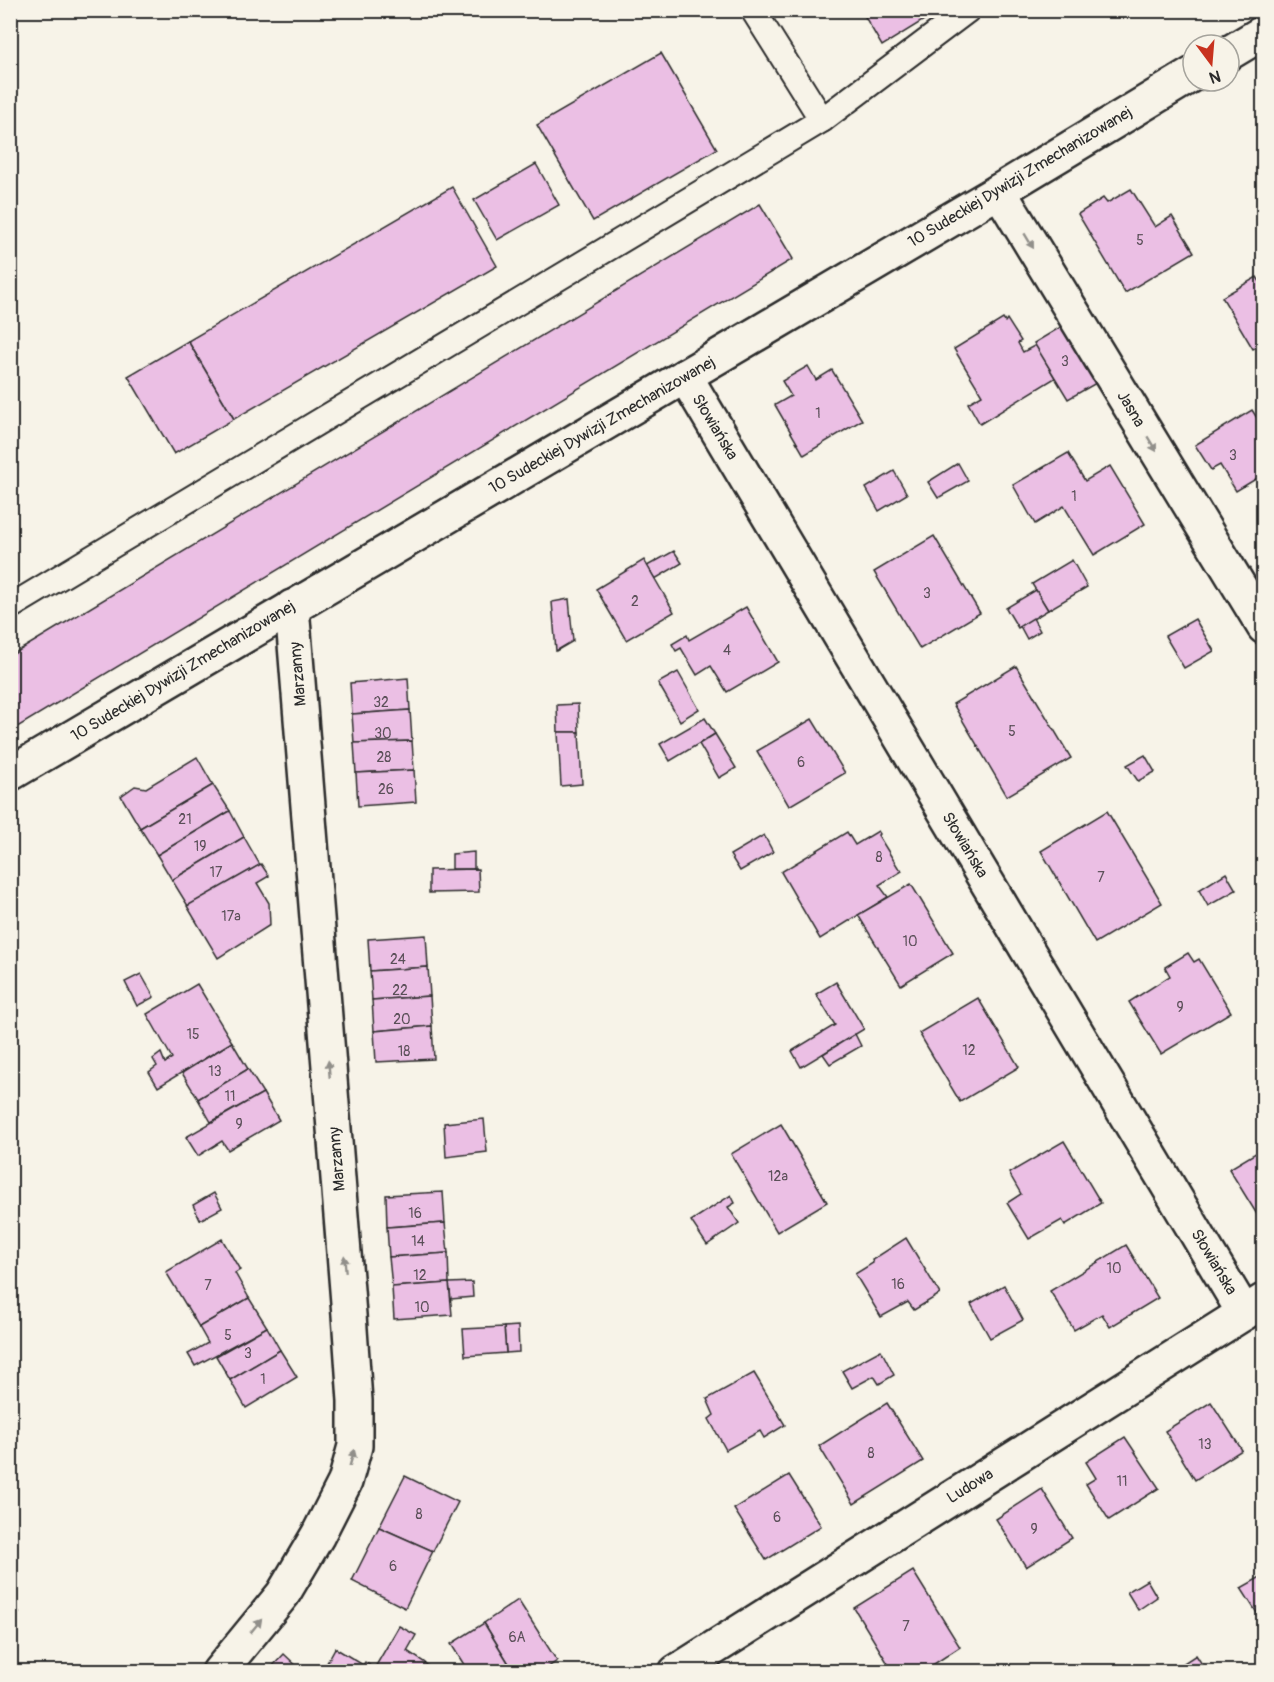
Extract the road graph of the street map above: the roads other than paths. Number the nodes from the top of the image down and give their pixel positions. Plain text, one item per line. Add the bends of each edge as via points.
1 (753, 10) edge
2 (968, 10) edge
3 (1263, 32) edge
4 (1241, 46) edge
5 (1181, 81) edge
6 (822, 120) junction
7 (999, 191) junction
8 (685, 376) junction
9 (10, 607) edge
10 (292, 607) junction
11 (1263, 627) edge
12 (10, 774) edge
13 (1254, 1307) edge
14 (219, 1671) edge
15 (676, 1671) edge

1 - 6 lane
2 - 6 lane
3 - 4 street
5 - 7 street, 10 Sudeckiej Dywizji Zmechanizowanej
6 - 9 lane
7 - 8 street, 10 Sudeckiej Dywizji Zmechanizowanej
7 -> 11 street, Jasna
8 - 10 street, 10 Sudeckiej Dywizji Zmechanizowanej
8 - 13 street, Słowiańska
10 - 12 street, 10 Sudeckiej Dywizji Zmechanizowanej
14 -> 10 street, Marzanny via 283,1594 345,1482 355,1446 349,1315
13 - 15 street, Ludowa

